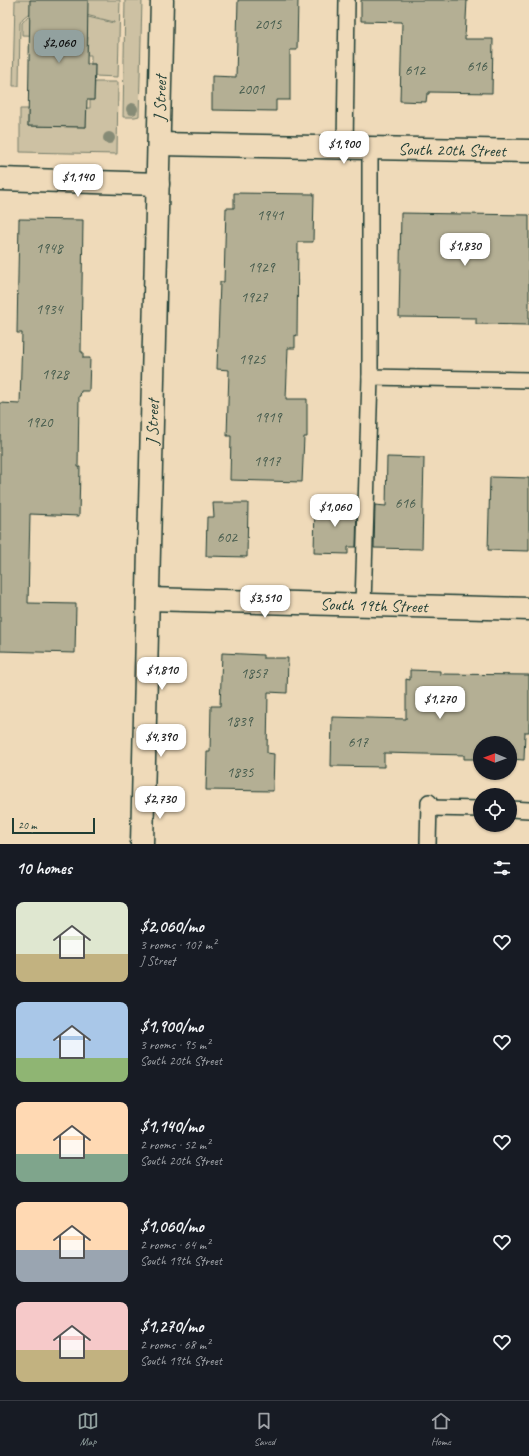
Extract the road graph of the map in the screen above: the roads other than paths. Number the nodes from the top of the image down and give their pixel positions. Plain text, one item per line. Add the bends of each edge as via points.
1 (162, 0) edge
2 (347, 0) edge
3 (159, 144) junction
4 (344, 148) junction
5 (370, 148) junction
6 (529, 152) edge
7 (0, 179) edge
8 (158, 184) junction
9 (370, 377) junction
10 (529, 380) edge
11 (148, 599) junction
12 (363, 604) junction
13 (529, 609) edge
14 (473, 808) edge
15 (517, 809) edge
16 (529, 810) edge
17 (142, 844) edge
18 (428, 844) edge

1 - 3 street, J Street
2 - 4 lane
3 - 4 street, South 20th Street
3 - 8 street, J Street
4 - 5 street, South 20th Street
5 - 6 street, South 20th Street
5 - 9 lane
7 - 8 street
8 - 11 street, J Street
9 - 10 lane
9 - 12 lane
11 - 12 street, South 19th Street
11 - 17 street, J Street
12 - 13 street, South 19th Street
14 - 18 lane via 429,805
15 - 16 lane

